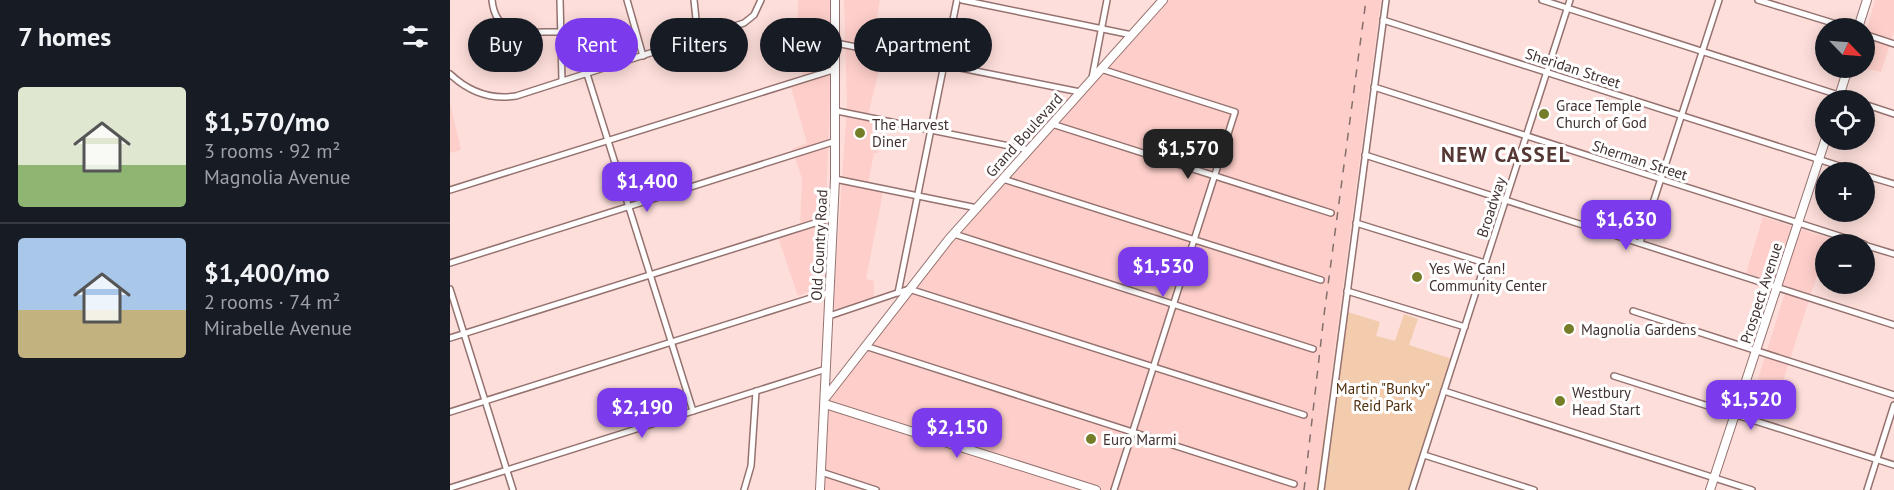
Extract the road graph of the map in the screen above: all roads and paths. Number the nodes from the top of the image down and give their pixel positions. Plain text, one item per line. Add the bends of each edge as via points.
1 (492, 0) edge
2 (560, 0) edge
3 (627, 0) edge
4 (694, 0) edge
5 (761, 0) edge
6 (835, 0) edge
7 (957, 0) edge
8 (962, 0) edge
9 (1107, 0) edge
10 (1163, 0) edge
11 (1386, 0) edge
12 (1542, 0) edge
13 (1570, 0) edge
14 (1719, 0) edge
15 (1758, 0) edge
16 (1867, 0) edge
17 (1567, 8) junction
18 (561, 18) edge
19 (696, 18) edge
20 (835, 18) edge
21 (953, 18) edge
22 (1816, 18) edge
23 (1861, 18) edge
24 (748, 20) edge
25 (1383, 20) junction
26 (1101, 28) junction
27 (555, 32) edge
28 (1132, 34) junction
29 (1875, 38) edge
30 (1894, 44) edge
31 (1702, 51) junction
32 (650, 54) edge
33 (643, 56) junction
34 (1101, 69) junction
35 (562, 72) edge
36 (826, 72) edge
37 (836, 72) edge
38 (942, 72) edge
39 (979, 72) edge
40 (1546, 72) junction
41 (450, 74) edge
42 (587, 74) junction
43 (1092, 80) junction
44 (562, 81) junction
45 (1374, 87) junction
46 (1815, 90) edge
47 (1080, 92) junction
48 (1875, 108) edge
49 (837, 111) junction
50 (1894, 114) edge
51 (1682, 116) junction
52 (1052, 124) junction
53 (930, 130) junction
54 (1526, 136) junction
55 (608, 140) junction
56 (836, 141) junction
57 (1029, 150) junction
58 (1821, 150) edge
59 (1365, 155) junction
60 (1818, 159) junction
61 (1827, 162) edge
62 (1215, 176) junction
63 (1875, 178) edge
64 (835, 179) junction
65 (1003, 179) junction
66 (1661, 179) junction
67 (1894, 184) edge
68 (450, 190) edge
69 (917, 196) junction
70 (1505, 200) junction
71 (629, 207) junction
72 (977, 208) junction
73 (1331, 213) dead end
74 (834, 217) junction
75 (1356, 223) junction
76 (1798, 223) junction
77 (954, 234) junction
78 (1831, 234) edge
79 (1194, 240) junction
80 (1640, 243) junction
81 (1875, 248) edge
82 (1894, 254) edge
83 (450, 263) edge
84 (1485, 263) junction
85 (651, 274) junction
86 (1321, 280) dead end
87 (1778, 287) junction
88 (450, 289) edge
89 (909, 289) junction
90 (1347, 291) junction
91 (830, 292) junction
92 (898, 292) junction
93 (1173, 304) junction
94 (1633, 311) dead end
95 (829, 316) junction
96 (1894, 325) edge
97 (1465, 327) junction
98 (464, 333) junction
99 (450, 338) edge
100 (672, 342) junction
101 (865, 346) junction
102 (1313, 349) dead end
103 (1757, 351) junction
104 (827, 368) junction
105 (1153, 368) junction
106 (1614, 375) dead end
107 (756, 391) junction
108 (1444, 391) junction
109 (1894, 395) edge
110 (826, 400) junction
111 (485, 401) junction
112 (1894, 405) edge
113 (693, 411) junction
114 (450, 412) edge
115 (1735, 414) junction
116 (1304, 415) dead end
117 (1132, 432) junction
118 (1424, 455) junction
119 (1876, 460) junction
120 (1894, 465) edge
121 (507, 470) junction
122 (821, 472) junction
123 (1714, 478) junction
124 (1294, 484) dead end
125 (450, 488) edge
126 (513, 490) edge
127 (744, 490) edge
128 (820, 490) edge
129 (876, 490) edge
130 (1096, 490) edge
131 (1114, 490) edge
132 (1321, 490) edge
133 (1412, 490) edge
134 (1534, 490) edge
135 (1710, 490) edge
136 (1752, 490) edge
137 (1867, 490) edge

1 - 27 street via 498,21 508,29
2 - 18 street
3 - 33 street
4 - 19 street
5 - 24 street
6 - 20 main road, Old Country Road
7 - 21 street
8 - 26 street
9 - 26 street
10 - 28 street, Grand Boulevard
11 - 25 street
12 - 17 street
13 - 17 street, Broadway
14 - 31 street
15 - 22 street
16 - 23 street
17 - 31 street
17 - 40 street, Broadway
25 - 40 street, Sheridan Street
25 - 45 street
26 - 28 street
26 - 43 street
28 - 34 street, Grand Boulevard
29 - 30 street
31 - 46 street
31 - 51 street
32 - 33 street
33 - 42 street
34 - 43 street, Grand Boulevard
34 - 62 street via 1235,112
35 - 44 street
36 - 55 street
37 - 49 main road, Old Country Road
38 - 53 street
39 - 47 street
40 - 51 street, Sheridan Street
40 - 54 street, Broadway
41 - 44 street via 462,86 493,97 516,96
42 - 44 street
42 - 55 street
43 - 47 street, Grand Boulevard
45 - 54 street, Sherman Street
45 - 59 street
47 - 52 street, Grand Boulevard
48 - 50 street
49 - 53 street
49 - 56 main road, Old Country Road
51 - 60 street, Sheridan Street
51 - 66 street
52 - 57 street, Grand Boulevard
52 - 62 street
53 - 57 street
53 - 69 street
54 - 66 street, Sherman Street
54 - 70 street, Broadway
55 - 68 street
55 - 71 street
56 - 64 main road, Old Country Road
56 - 71 street
57 - 65 street, Grand Boulevard
58 - 60 street, Prospect Avenue
59 - 70 street
59 - 75 street
60 - 61 street, Sheridan Street
60 - 76 street, Prospect Avenue
62 - 73 street
62 - 79 street
63 - 67 street
64 - 69 street
64 - 74 main road, Old Country Road
65 - 72 street, Grand Boulevard
65 - 79 street
66 - 76 street, Sherman Street
66 - 80 street
69 - 72 street
69 - 92 street
70 - 80 street
70 - 84 street, Broadway
71 - 83 street
71 - 85 street
72 - 77 street, Grand Boulevard
74 - 85 street
74 - 91 main road, Old Country Road
75 - 84 street
75 - 90 street
76 - 78 street, Sherman Street
76 - 87 street, Prospect Avenue
77 - 89 street, Grand Boulevard
77 - 93 street
79 - 86 street
79 - 93 street
80 - 87 street
81 - 82 street, Sherman Street
84 - 97 street, Broadway
85 - 98 street
85 - 100 street
87 - 96 street
87 - 103 street, Prospect Avenue
88 - 98 street
89 - 92 street
89 - 101 street, Grand Boulevard
89 - 105 street
90 - 97 street
90 - 132 street
91 - 95 main road, Old Country Road
91 - 100 street
92 - 95 street
93 - 102 street
93 - 105 street
94 - 103 street
95 - 104 main road, Old Country Road
97 - 108 street, Broadway
98 - 99 street
98 - 111 street
100 - 111 street
100 - 113 street
101 - 110 street, Grand Boulevard
101 - 117 street
103 - 109 street
103 - 115 street, Prospect Avenue
104 - 107 street
104 - 110 main road, Old Country Road
105 - 116 street
105 - 117 street
106 - 115 street
107 - 113 street
107 - 127 street via 752,466
108 - 118 street, Broadway
108 - 123 street
110 - 122 main road, Old Country Road
110 - 130 street
111 - 114 street
111 - 121 street
112 - 119 street
113 - 121 street
115 - 119 street
115 - 123 street, Prospect Avenue
117 - 124 street
117 - 131 street
118 - 133 street, Broadway
118 - 134 street
119 - 120 street
119 - 137 street
121 - 125 street
121 - 126 street
122 - 128 main road, Old Country Road
122 - 129 street
123 - 135 street, Prospect Avenue
123 - 136 street

